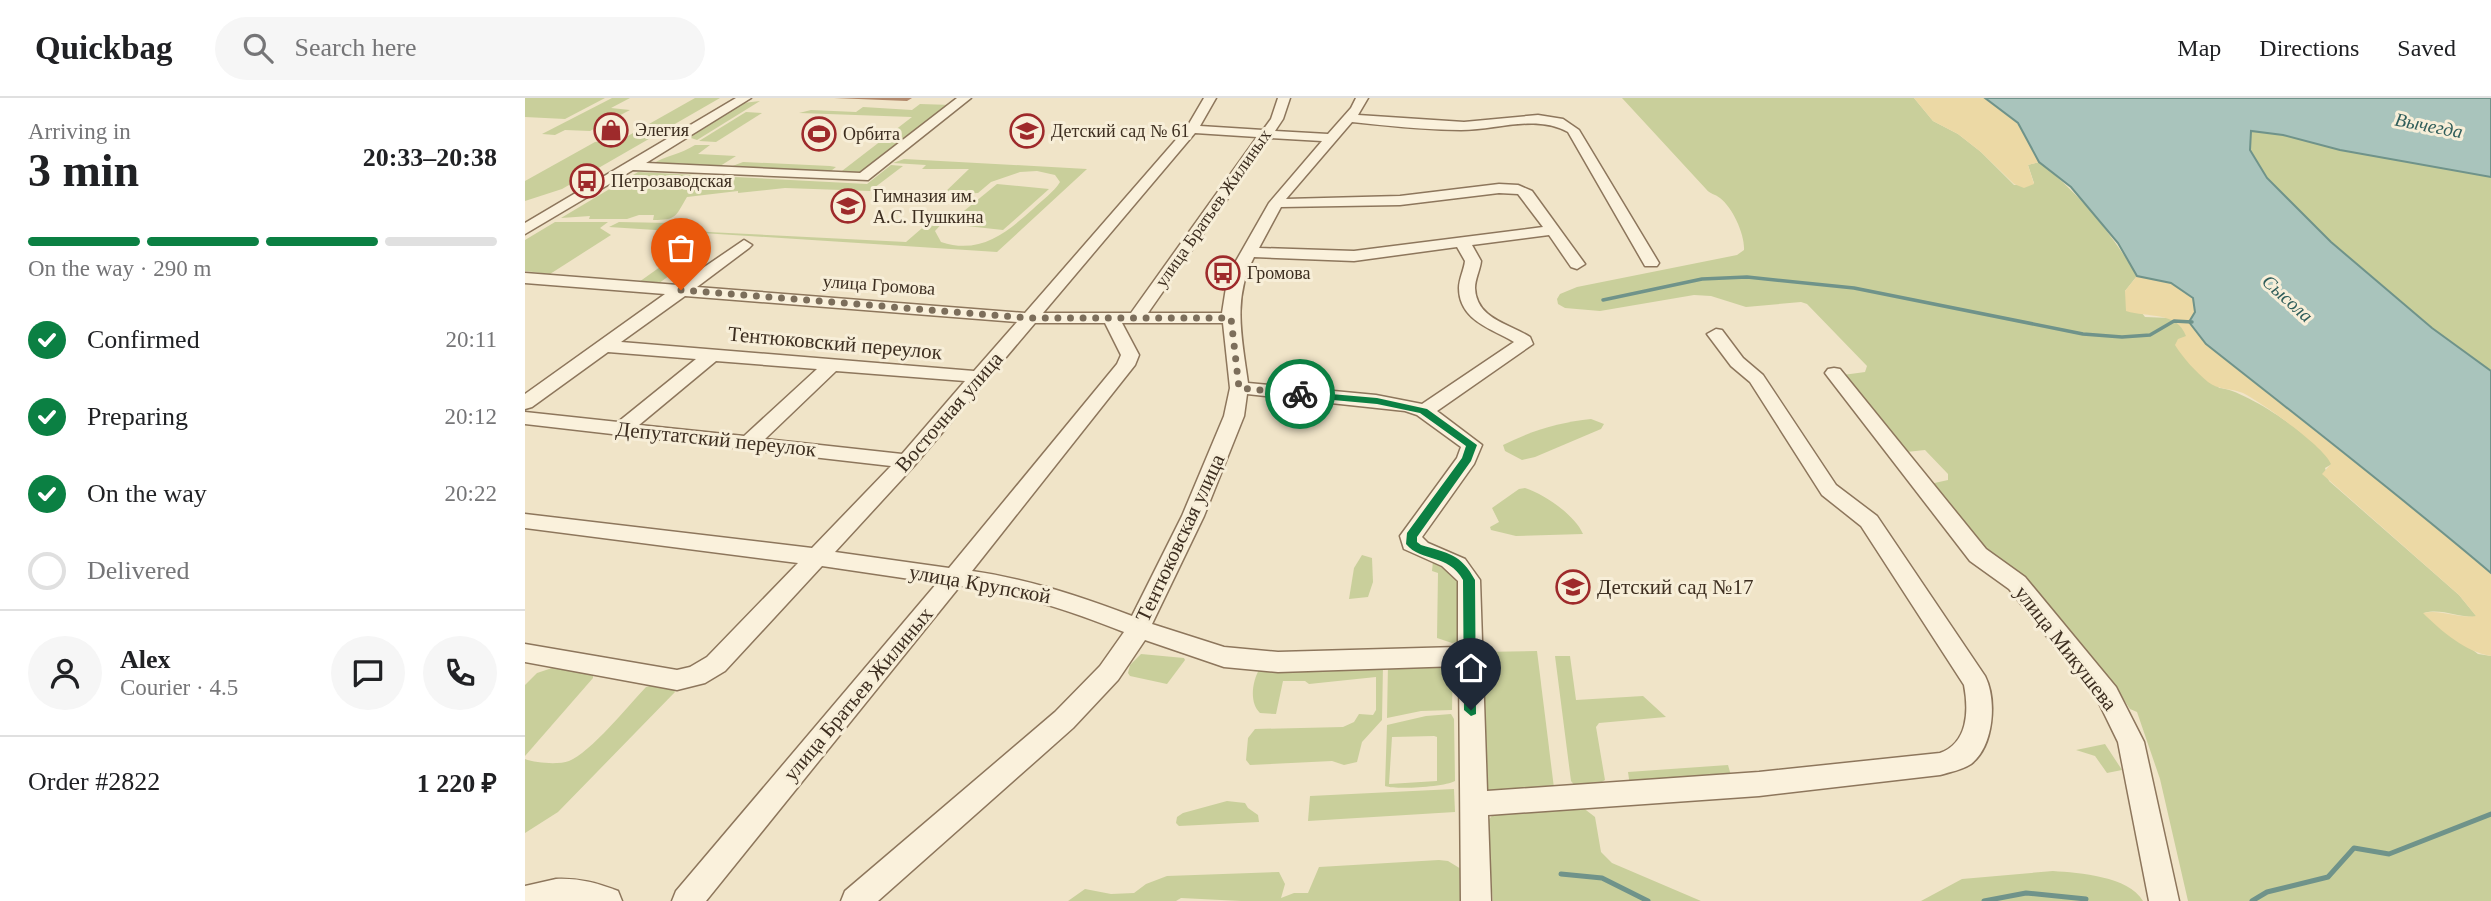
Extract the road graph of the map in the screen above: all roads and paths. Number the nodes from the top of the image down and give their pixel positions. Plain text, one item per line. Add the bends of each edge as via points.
1 (745, 98) edge
2 (965, 98) edge
3 (1210, 98) edge
4 (1284, 98) edge
5 (1362, 98) edge
6 (1349, 118) junction
7 (1192, 129) junction
8 (1267, 133) junction
9 (1330, 138) junction
10 (631, 166) junction
11 (1276, 203) junction
12 (525, 229) edge
13 (1551, 230) junction
14 (1463, 243) junction
15 (744, 244) dead end
16 (1249, 251) junction
17 (1651, 263) dead end
18 (1577, 264) dead end
19 (525, 278) edge
20 (681, 290) junction
21 (1137, 316) junction
22 (1110, 317) junction
23 (1030, 318) junction
24 (1231, 318) junction
25 (1716, 334) dead end
26 (604, 346) junction
27 (712, 355) junction
28 (832, 365) junction
29 (1834, 373) dead end
30 (979, 377) junction
31 (1239, 388) junction
32 (525, 403) edge
33 (1424, 411) junction
34 (525, 418) edge
35 (622, 428) junction
36 (751, 441) junction
37 (907, 461) junction
38 (525, 521) edge
39 (817, 557) junction
40 (955, 577) junction
41 (1139, 628) junction
42 (525, 653) edge
43 (1470, 656) junction
44 (1473, 804) junction
45 (525, 901) edge
46 (607, 901) edge
47 (687, 901) edge
48 (856, 901) edge
49 (1476, 901) edge
50 (2164, 901) edge

1 - 10 street
2 - 10 street via 863,177
3 - 7 street, Восточная улица
4 - 8 street, улица Братьев Жилиных
5 - 6 street, Тентюковская улица
6 - 9 street, Тентюковская улица
6 - 17 street via 1464,126 1538,119 1566,124
7 - 8 street
7 - 23 street, Восточная улица
8 - 9 street
8 - 21 street, улица Братьев Жилиных
9 - 11 street, Тентюковская улица
10 - 12 street
11 - 13 street via 1407,202 1512,189 1530,196
11 - 16 street, Тентюковская улица
13 - 14 street
13 - 18 street
14 - 16 street via 1354,256
14 - 33 street via 1473,261 1467,286 1477,313 1484,322 1519,337 1524,344
15 - 20 street
16 - 24 street, Тентюковская улица via 1233,286
19 - 20 street, улица Громова
20 - 23 street, улица Громова
20 - 26 street
21 - 22 street, улица Громова
21 - 24 street, улица Громова
22 - 23 street, улица Громова
22 - 40 street, улица Братьев Жилиных via 1130,355 1126,365
23 - 30 street, Восточная улица
24 - 31 street, Тентюковская улица
25 - 44 street via 1737,362 1758,379 1829,490 1869,521 1976,683 1979,714 1969,748 1962,756 1940,764 1759,784
26 - 27 street, Тентюковский переулок
26 - 32 street
27 - 28 street, Тентюковский переулок
27 - 35 street
28 - 30 street, Тентюковский переулок
28 - 36 street
29 - 50 street, улица Микушева via 1977,555 2017,583 2107,694 2131,742
30 - 37 street, Восточная улица
31 - 33 street via 1377,401
31 - 41 street, Тентюковская улица via 1234,416 1217,459
33 - 43 street via 1472,445 1467,459 1411,536 1417,548 1462,567 1469,580
34 - 35 street, Депутатский переулок
35 - 36 street, Депутатский переулок
36 - 37 street, Депутатский переулок
37 - 39 street, Восточная улица
38 - 39 street, улица Крупской
39 - 40 street, улица Крупской
39 - 42 street, Восточная улица via 716,664 697,676 677,680
40 - 41 street, улица Крупской via 1061,598
40 - 47 street, улица Братьев Жилиных
41 - 43 street, улица Крупской via 1224,657 1278,662
41 - 48 street, Тентюковская улица via 1109,673 1064,720
43 - 44 street
44 - 49 street
45 - 46 street via 571,891

